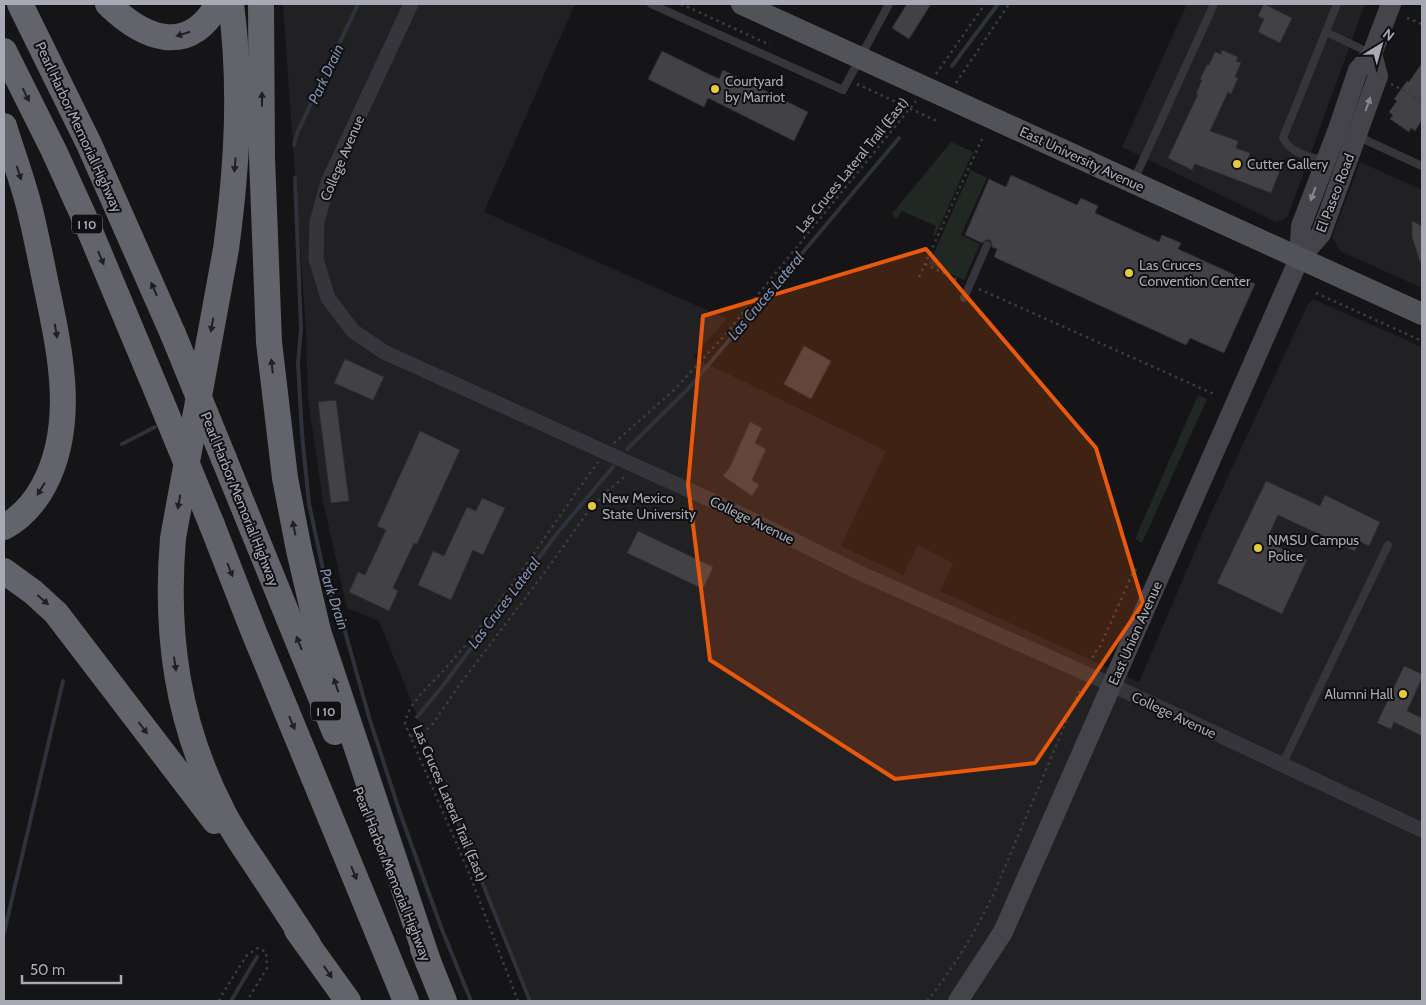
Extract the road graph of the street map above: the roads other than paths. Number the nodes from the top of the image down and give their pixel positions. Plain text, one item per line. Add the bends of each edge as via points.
1 (20, 4) edge
2 (108, 4) edge
3 (218, 4) edge
4 (231, 4) edge
5 (411, 4) edge
6 (651, 4) edge
7 (742, 4) edge
8 (889, 4) edge
9 (1214, 4) edge
10 (1337, 4) edge
11 (261, 5) edge
12 (1388, 7) edge
13 (1326, 32) junction
14 (4, 51) edge
15 (1372, 54) junction
16 (859, 58) junction
17 (4, 126) edge
18 (1356, 136) junction
19 (1325, 161) junction
20 (1422, 166) edge
21 (1133, 182) junction
22 (987, 245) dead end
23 (1299, 259) junction
24 (964, 298) dead end
25 (1422, 314) edge
26 (4, 527) edge
27 (1388, 544) dead end
28 (4, 571) edge
29 (1112, 685) junction
30 (1282, 765) junction
31 (1422, 830) edge
32 (308, 944) junction
33 (429, 964) junction
34 (348, 1001) edge
35 (406, 1001) edge
36 (444, 1001) edge
37 (958, 1001) edge

33 -> 1 highway, Pearl Harbor Memorial Highway / I 10, bridge via 173,334 89,144
3 -> 2 highway via 211,17 198,28 172,37 157,37 143,32
4 -> 32 highway via 237,72 235,169 226,249 173,538 171,630 178,687 208,782 240,841
5 - 29 street, College Avenue via 328,182 317,222 316,259 328,298 353,332 384,352 722,505 860,573
6 - 16 lane via 843,90
7 - 16 main road, East University Avenue
8 - 16 lane
9 - 21 lane
10 - 13 lane
33 -> 11 highway via 318,631 286,486 269,342 262,157
12 - 15 street, El Paseo Road
13 - 15 lane
13 - 19 lane via 1283,138 1287,147
14 -> 35 highway, I 10, bridge via 84,217
18 -> 15 street, El Paseo Road via 1378,76
15 - 19 street, El Paseo Road via 1358,70
16 - 21 main road, East University Avenue
17 -> 26 highway via 33,222 55,328 63,396 60,439 50,474 31,505
18 - 20 lane
18 - 23 street, El Paseo Road via 1321,234
19 -> 23 street, El Paseo Road via 1301,226
21 - 23 main road, East University Avenue
22 - 24 lane
23 - 25 main road, East University Avenue
23 - 29 street, East Union Avenue
27 - 30 lane
28 -> 32 highway via 56,613
29 - 30 street, College Avenue
29 - 37 street, East Union Avenue via 1003,932
30 - 31 street, College Avenue
32 -> 34 highway
33 - 36 highway, Pearl Harbor Memorial Highway / I 10

